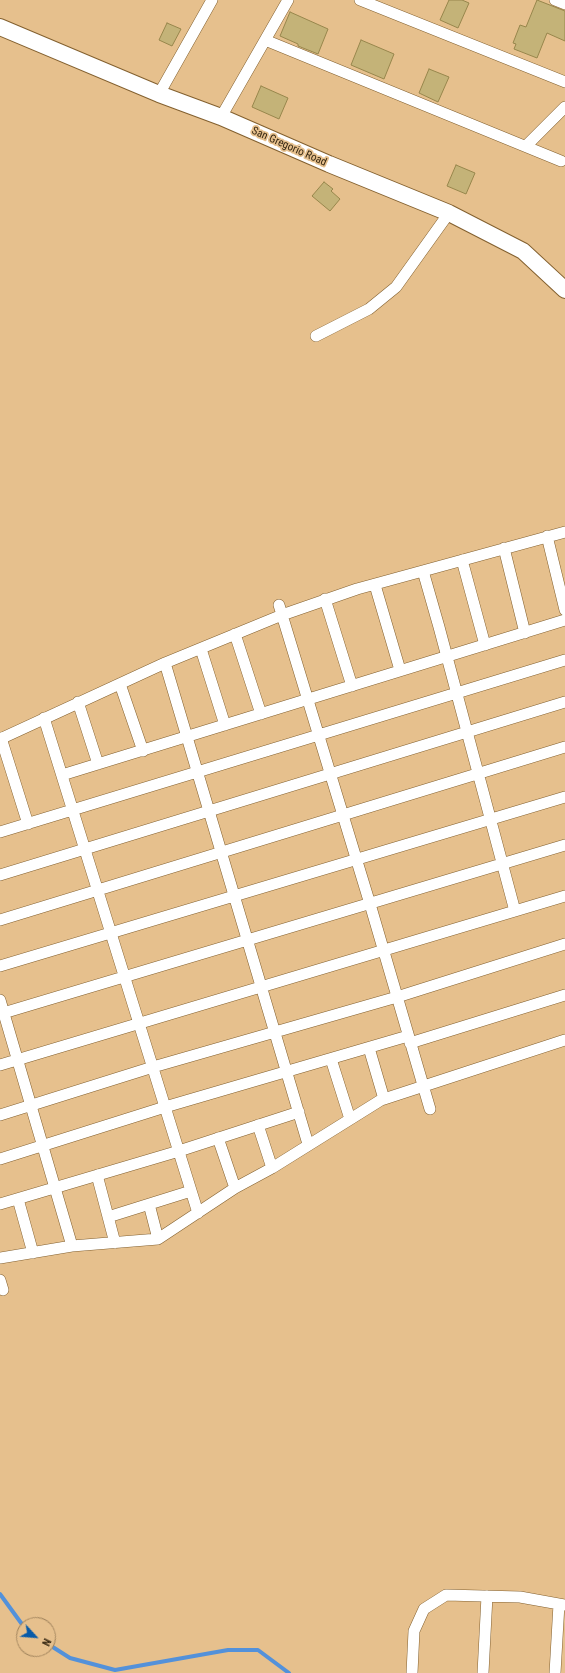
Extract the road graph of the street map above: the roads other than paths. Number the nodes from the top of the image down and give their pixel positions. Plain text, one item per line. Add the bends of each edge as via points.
1 (212, 0) edge
2 (288, 0) edge
3 (360, 0) edge
4 (555, 0) edge
5 (565, 4) edge
6 (0, 27) edge
7 (265, 40) junction
8 (565, 82) edge
9 (159, 94) junction
10 (565, 107) edge
11 (221, 117) junction
12 (526, 146) junction
13 (561, 161) dead end
14 (449, 213) junction
15 (565, 290) edge
16 (316, 336) dead end
17 (565, 532) edge
18 (547, 536) junction
19 (504, 548) junction
20 (462, 560) junction
21 (423, 571) junction
22 (375, 584) junction
23 (325, 600) junction
24 (280, 610) junction
25 (565, 610) edge
26 (565, 620) edge
27 (525, 632) junction
28 (235, 634) junction
29 (485, 645) junction
30 (201, 649) junction
31 (447, 656) junction
32 (565, 660) edge
33 (165, 663) junction
34 (400, 670) junction
35 (120, 684) junction
36 (352, 686) junction
37 (457, 693) junction
38 (308, 700) junction
39 (78, 702) junction
40 (565, 702) edge
41 (261, 714) junction
42 (44, 718) junction
43 (225, 725) junction
44 (467, 732) junction
45 (319, 735) junction
46 (188, 737) junction
47 (1, 738) edge
48 (565, 747) edge
49 (143, 750) junction
50 (98, 764) junction
51 (198, 772) junction
52 (330, 774) junction
53 (478, 774) junction
54 (62, 775) junction
55 (565, 797) edge
56 (73, 810) junction
57 (210, 811) junction
58 (343, 815) junction
59 (490, 819) junction
60 (28, 824) junction
61 (0, 832) edge
62 (565, 845) edge
63 (85, 849) junction
64 (222, 852) junction
65 (356, 859) junction
66 (502, 864) junction
67 (0, 875) edge
68 (98, 890) junction
69 (235, 896) junction
70 (565, 896) edge
71 (370, 904) junction
72 (515, 911) junction
73 (0, 920) edge
74 (111, 933) junction
75 (248, 940) junction
76 (565, 944) edge
77 (383, 950) junction
78 (0, 966) edge
79 (125, 977) junction
80 (262, 987) junction
81 (565, 995) edge
82 (397, 997) junction
83 (0, 1000) edge
84 (2, 1014) edge
85 (139, 1023) junction
86 (275, 1032) junction
87 (409, 1040) junction
88 (565, 1040) edge
89 (369, 1048) junction
90 (18, 1059) junction
91 (331, 1059) junction
92 (0, 1065) edge
93 (153, 1067) junction
94 (287, 1072) junction
95 (423, 1086) junction
96 (384, 1099) junction
97 (32, 1105) junction
98 (165, 1106) junction
99 (430, 1109) dead end
100 (299, 1112) junction
101 (0, 1115) edge
102 (350, 1119) junction
103 (258, 1125) junction
104 (218, 1138) junction
105 (308, 1144) junction
106 (43, 1145) junction
107 (179, 1151) junction
108 (0, 1158) edge
109 (272, 1168) junction
110 (97, 1175) junction
111 (56, 1188) junction
112 (235, 1188) junction
113 (191, 1191) junction
114 (18, 1199) junction
115 (0, 1204) edge
116 (149, 1204) junction
117 (198, 1213) junction
118 (108, 1217) junction
119 (158, 1239) junction
120 (115, 1243) junction
121 (72, 1246) junction
122 (33, 1252) junction
123 (0, 1258) edge
124 (487, 1596) junction
125 (562, 1604) edge
126 (412, 1673) edge
127 (483, 1673) edge
128 (555, 1673) edge

1 - 9 street
2 - 7 street
3 - 8 street
4 - 5 street
6 - 9 street, San Gregorio Road
7 - 11 street
7 - 12 street
9 - 11 street, San Gregorio Road
10 - 12 street
11 - 14 street, San Gregorio Road
12 - 13 street
14 - 15 street, San Gregorio Road via 523,251
14 - 16 street via 396,287 369,309
17 - 18 street
18 - 19 street
18 - 25 street
19 - 20 street
19 - 27 street
20 - 21 street
20 - 29 street
21 - 22 street
21 - 31 street
22 - 23 street
22 - 34 street
23 - 24 street
23 - 36 street
24 - 28 street
24 - 38 street
26 - 27 street
27 - 29 street
28 - 30 street
28 - 41 street
29 - 31 street
30 - 33 street
30 - 43 street
31 - 34 street
31 - 37 street
32 - 37 street
33 - 35 street
33 - 46 street
34 - 36 street
35 - 39 street
35 - 49 street
36 - 38 street
37 - 44 street
37 - 45 street
38 - 41 street
38 - 45 street
39 - 42 street
39 - 50 street
40 - 44 street
41 - 43 street
42 - 47 street
42 - 54 street
43 - 46 street
44 - 52 street
44 - 53 street
45 - 51 street
45 - 52 street
46 - 49 street
46 - 51 street
47 - 60 street
48 - 53 street
49 - 50 street
50 - 54 street
51 - 56 street
51 - 57 street
52 - 57 street
52 - 58 street
53 - 58 street
53 - 59 street
54 - 56 street
55 - 59 street
56 - 60 street
56 - 63 street
57 - 63 street
57 - 64 street
58 - 64 street
58 - 65 street
59 - 65 street
59 - 66 street
60 - 61 street
62 - 66 street
63 - 67 street
63 - 68 street
64 - 68 street
64 - 69 street
65 - 69 street
65 - 71 street
66 - 71 street
66 - 72 street
68 - 73 street
68 - 74 street
69 - 74 street
69 - 75 street
70 - 72 street
71 - 75 street
71 - 77 street
72 - 77 street
74 - 78 street
74 - 79 street
75 - 79 street
75 - 80 street
76 - 82 street
77 - 80 street
77 - 82 street
79 - 84 street
79 - 85 street
80 - 85 street
80 - 86 street
81 - 87 street
82 - 86 street
82 - 87 street
83 - 84 street
84 - 90 street
85 - 90 street
85 - 93 street
86 - 93 street
86 - 94 street
87 - 89 street
87 - 95 street
88 - 95 street
89 - 91 street
89 - 96 street
90 - 92 street
90 - 97 street
91 - 94 street
91 - 102 street
93 - 97 street
93 - 98 street
94 - 98 street
94 - 100 street
95 - 96 street
95 - 99 street
96 - 102 street
97 - 101 street
97 - 106 street
98 - 106 street
98 - 107 street
100 - 103 street
100 - 105 street
102 - 105 street
103 - 104 street
103 - 109 street
104 - 107 street
104 - 112 street
105 - 109 street
106 - 108 street
106 - 111 street
107 - 110 street
107 - 113 street
109 - 112 street
110 - 111 street
110 - 118 street
111 - 114 street
111 - 121 street
112 - 117 street
113 - 116 street
113 - 117 street
114 - 115 street
114 - 122 street
116 - 118 street
116 - 119 street
117 - 119 street
118 - 120 street
119 - 120 street
120 - 121 street
121 - 122 street
122 - 123 street
124 - 125 street via 520,1597
124 - 126 street via 446,1595 424,1609 414,1631
124 - 127 street
125 - 128 street

